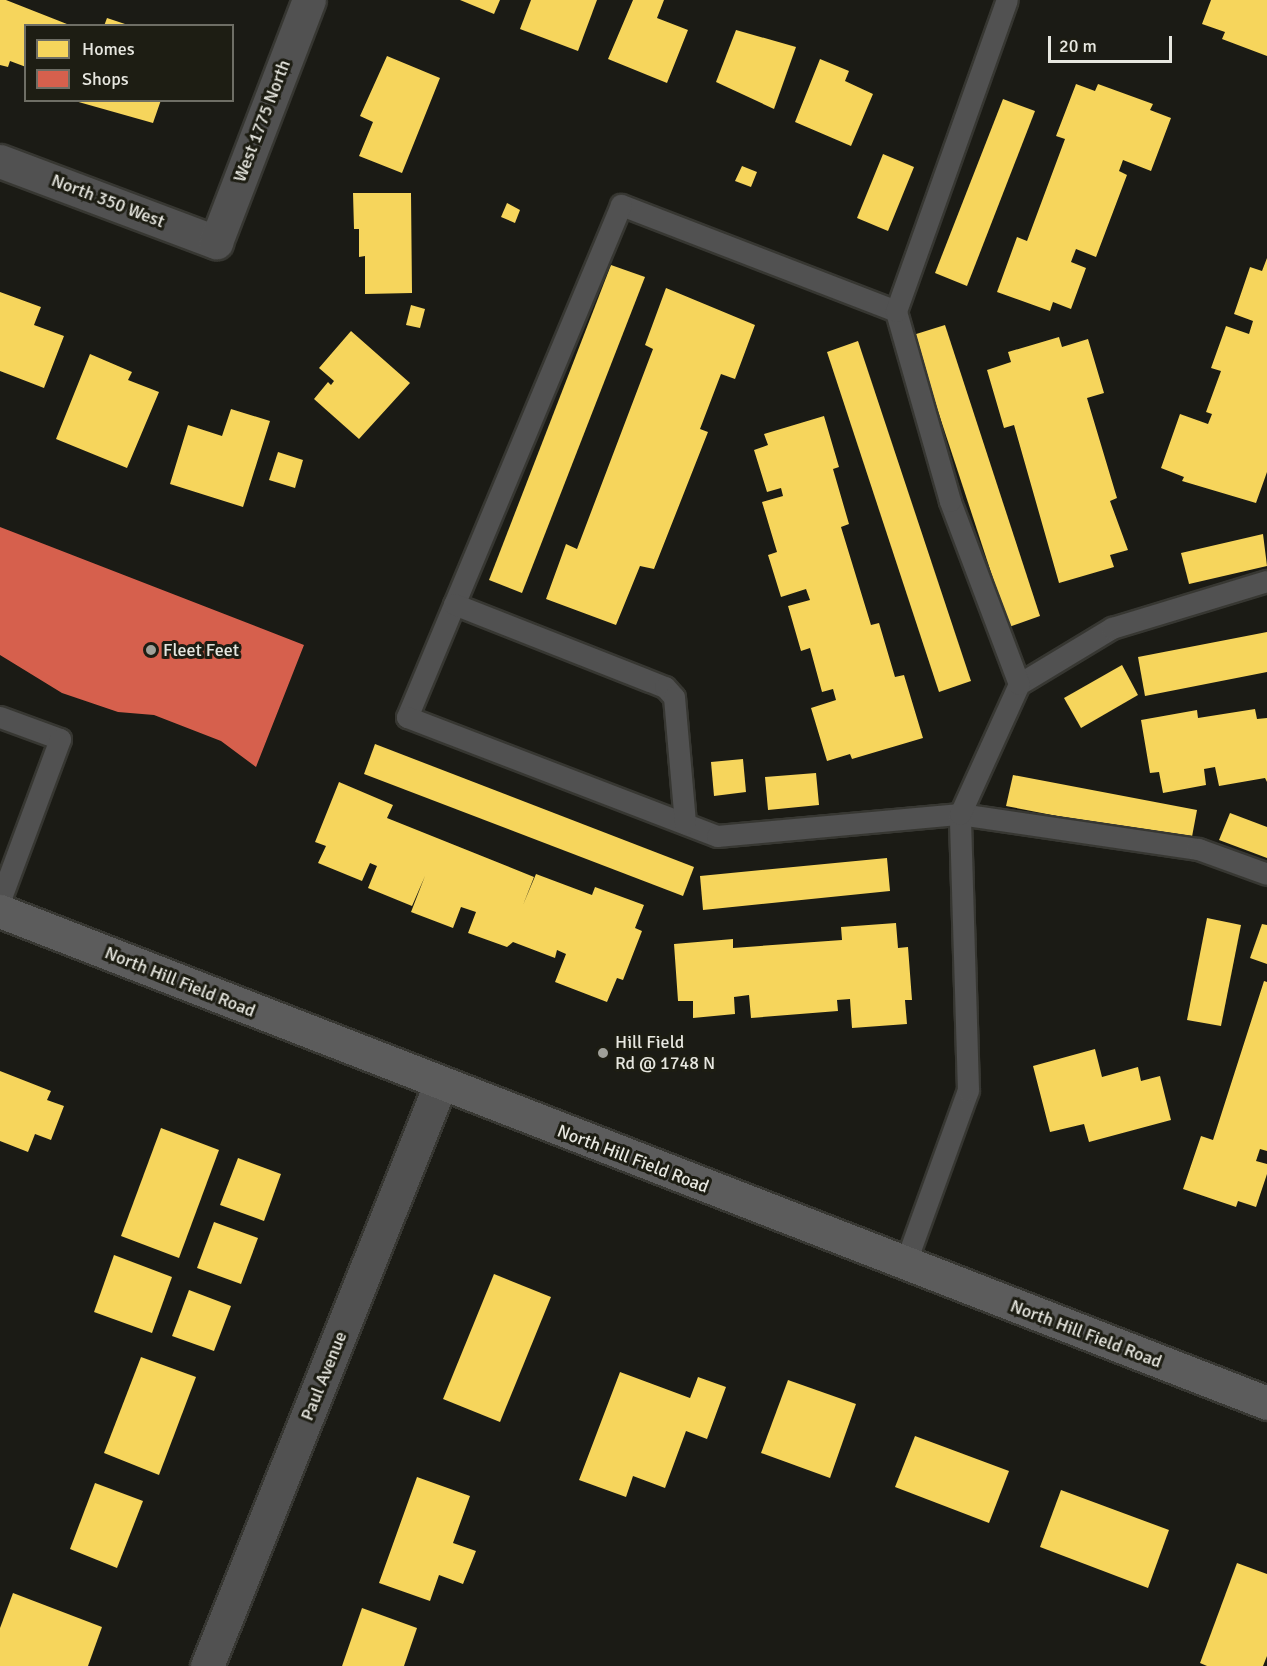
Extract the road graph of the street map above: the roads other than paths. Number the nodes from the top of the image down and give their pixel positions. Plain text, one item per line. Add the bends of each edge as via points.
1 (309, 0) edge
2 (1007, 0) edge
3 (0, 161) edge
4 (216, 242) joint
5 (896, 311) junction
6 (1267, 581) edge
7 (454, 604) junction
8 (1019, 684) junction
9 (0, 717) edge
10 (960, 814) junction
11 (685, 824) junction
12 (1267, 874) edge
13 (0, 900) edge
14 (0, 911) edge
15 (440, 1085) junction
16 (905, 1264) junction
17 (1267, 1403) edge
18 (207, 1666) edge

1 - 4 street, West 1775 North
2 - 5 lane
3 - 4 street, North 350 West
5 - 7 lane via 621,205
5 - 8 lane via 950,501
6 - 8 lane via 1112,628
7 - 11 lane via 665,687 674,697
7 - 11 lane via 407,717
8 - 10 lane
9 - 13 lane via 60,739
10 - 11 lane via 717,836
10 - 12 lane via 1198,849
10 - 16 lane via 968,1090
14 - 15 main road, North Hill Field Road
15 - 16 main road, North Hill Field Road
15 - 18 street, Paul Avenue
16 - 17 main road, North Hill Field Road

